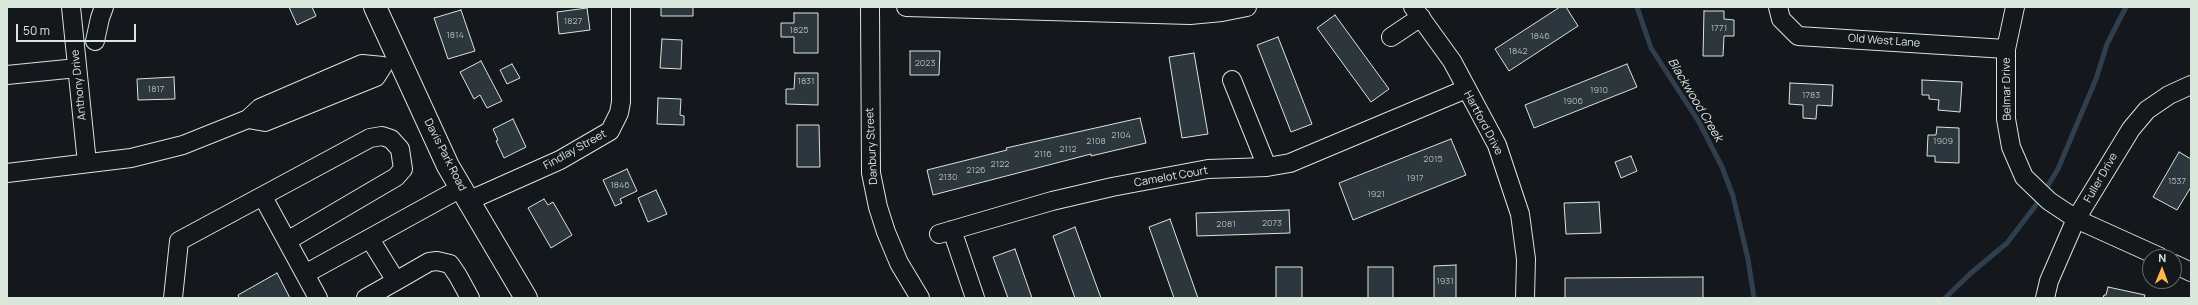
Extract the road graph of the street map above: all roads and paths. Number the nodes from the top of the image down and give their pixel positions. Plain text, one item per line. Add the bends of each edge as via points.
1 (70, 7) edge
2 (104, 7) edge
3 (375, 7) edge
4 (621, 7) edge
5 (870, 7) edge
6 (906, 7) edge
7 (1247, 7) edge
8 (1778, 7) edge
9 (2015, 7) edge
10 (1417, 12) edge
11 (1391, 37) dead end
12 (95, 41) dead end
13 (2006, 49) junction
14 (390, 62) junction
15 (77, 68) junction
16 (7, 75) edge
17 (1232, 80) dead end
18 (2191, 85) edge
19 (1466, 89) junction
20 (87, 164) junction
21 (1267, 167) junction
22 (7, 172) edge
23 (465, 194) junction
24 (263, 197) junction
25 (2076, 219) junction
26 (370, 238) junction
27 (287, 240) junction
28 (2142, 249) edge
29 (305, 274) junction
30 (396, 281) junction
31 (467, 297) edge
32 (173, 298) edge
33 (318, 298) edge
34 (366, 298) edge
35 (526, 298) edge
36 (920, 298) edge
37 (975, 298) edge
38 (1525, 298) edge
39 (2045, 298) edge

1 - 15 street, Anthony Drive
2 - 12 street
3 - 14 main road, Davis Park Road
4 - 23 street, Findlay Street via 621,102 619,113 610,131 560,160
5 - 36 street, Danbury Street via 872,173 878,207 898,264
6 - 7 street via 1190,15
8 - 13 street, Old West Lane via 1781,19 1798,36
9 - 13 street, Belmar Drive
10 - 11 street
10 - 19 street, Hartford Drive via 1452,61
13 - 25 street, Belmar Drive via 2006,119 2013,152 2024,177 2049,202
14 - 20 street via 376,77 265,122 248,119 183,145 131,158
14 - 23 main road, Davis Park Road
15 - 16 street
15 - 20 street, Anthony Drive
17 - 21 street
18 - 25 street, Fuller Drive via 2169,95 2147,110 2117,150
19 - 21 street, Camelot Court via 1290,163
19 - 38 street, Hartford Drive via 1497,145 1520,214 1526,259
20 - 22 street
21 - 37 street, Camelot Court via 1208,169 1112,187 1052,201 945,232
23 - 26 street, Findlay Street
23 - 35 main road, Davis Park Road
24 - 27 street
24 - 27 street via 370,138 382,136 391,140 400,149 403,169 396,177
24 - 32 street via 179,240
25 - 28 street, Belmar Drive
25 - 39 street, Fuller Drive
26 - 29 street, Findlay Street
26 - 30 street
27 - 29 street
29 - 33 street
30 - 31 street via 429,262 437,261 450,264
30 - 34 street

